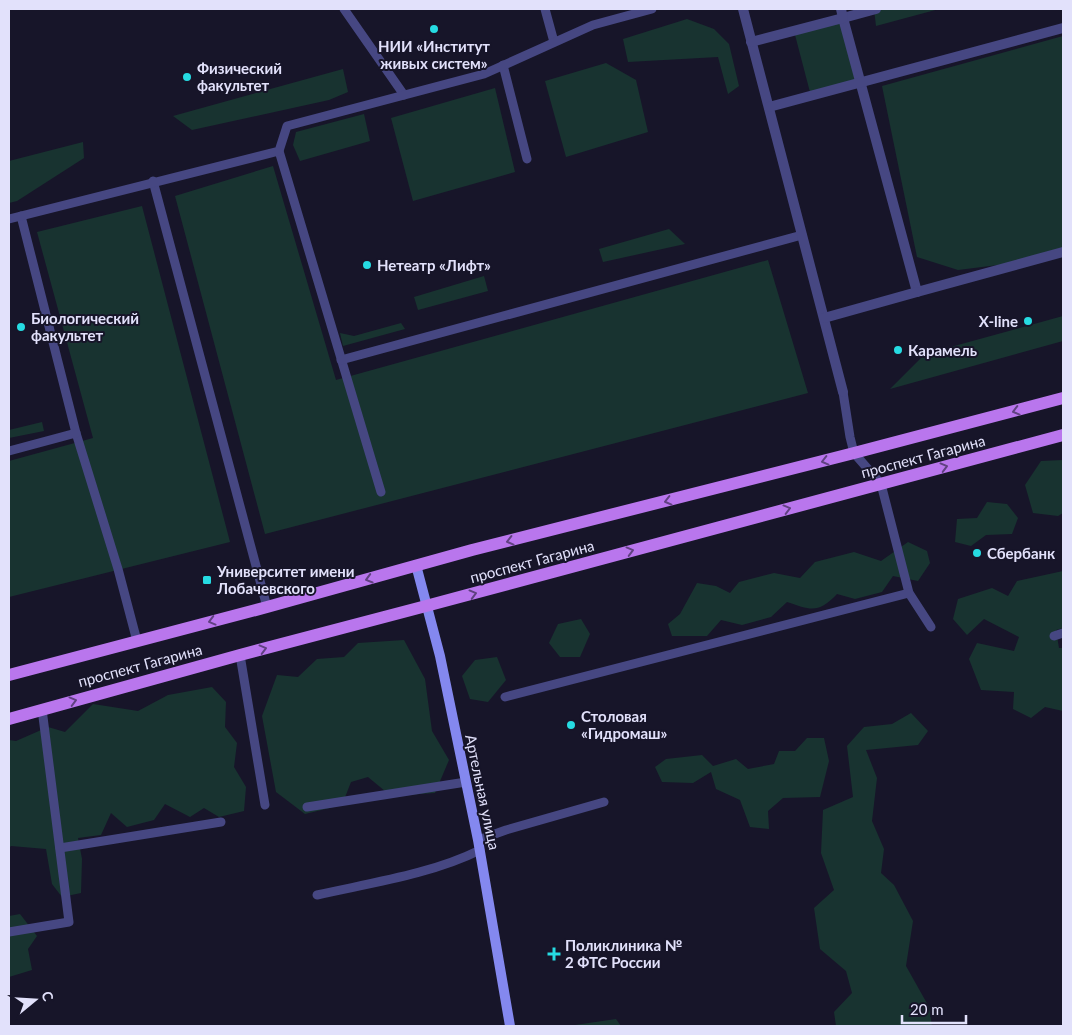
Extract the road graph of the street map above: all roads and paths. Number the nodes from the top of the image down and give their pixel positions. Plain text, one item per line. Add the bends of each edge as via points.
1 (344, 9) edge
2 (545, 9) edge
3 (652, 9) edge
4 (743, 9) edge
5 (876, 9) edge
6 (842, 13) edge
7 (1063, 28) edge
8 (554, 42) junction
9 (751, 42) junction
10 (503, 65) junction
11 (860, 82) junction
12 (404, 95) junction
13 (769, 107) junction
14 (279, 151) junction
15 (527, 159) dead end
16 (153, 182) junction
17 (21, 216) junction
18 (9, 219) edge
19 (802, 234) junction
20 (1063, 252) edge
21 (917, 292) junction
22 (824, 318) junction
23 (341, 360) junction
24 (844, 392) joint
25 (1063, 398) edge
26 (76, 433) junction
27 (1063, 435) edge
28 (9, 451) edge
29 (854, 453) junction
30 (881, 484) junction
31 (381, 492) dead end
32 (416, 566) junction
33 (910, 593) junction
34 (426, 606) junction
35 (267, 607) junction
36 (931, 627) dead end
37 (137, 641) junction
38 (240, 655) junction
39 (9, 675) edge
40 (505, 697) dead end
41 (42, 709) junction
42 (9, 718) edge
43 (466, 782) junction
44 (604, 802) dead end
45 (265, 805) dead end
46 (307, 808) dead end
47 (221, 822) dead end
48 (479, 845) junction
49 (60, 848) junction
50 (318, 895) dead end
51 (9, 932) edge
52 (510, 1026) edge

1 - 12 lane
2 - 8 lane
3 - 8 lane via 592,25
4 - 9 street
5 - 6 street
6 - 9 street
6 - 11 street
7 - 11 street
8 - 10 lane
9 - 13 street
10 - 12 lane via 484,74
10 - 15 lane
11 - 13 street
11 - 21 street
12 - 14 lane via 287,126
13 - 19 street
14 - 16 lane
14 - 23 lane
16 - 17 lane
16 - 35 lane
17 - 18 lane
17 - 26 lane
19 - 22 street
19 - 23 lane
20 - 21 street
21 - 22 street
22 - 24 street
23 - 31 lane
24 - 29 lane
25 -> 29 main road, проспект Гагарина
26 - 28 lane
26 - 37 lane
30 -> 27 main road, проспект Гагарина
29 - 30 lane
29 -> 32 main road, проспект Гагарина
30 - 33 lane
34 -> 30 main road, проспект Гагарина
32 - 34 street, Артельная улица
32 -> 35 main road, проспект Гагарина
33 - 36 lane
33 - 40 lane
38 -> 34 main road, проспект Гагарина
34 - 43 street, Артельная улица via 440,656
35 -> 37 main road, проспект Гагарина
37 - 39 main road, проспект Гагарина
41 -> 38 main road, проспект Гагарина
38 - 45 lane
41 - 42 main road, проспект Гагарина
41 - 49 lane
43 - 46 lane
43 - 48 street, Артельная улица
44 - 48 lane via 506,830
47 - 49 lane
48 - 50 lane via 466,857 425,870
48 - 52 street, Артельная улица
49 - 51 lane via 70,922

